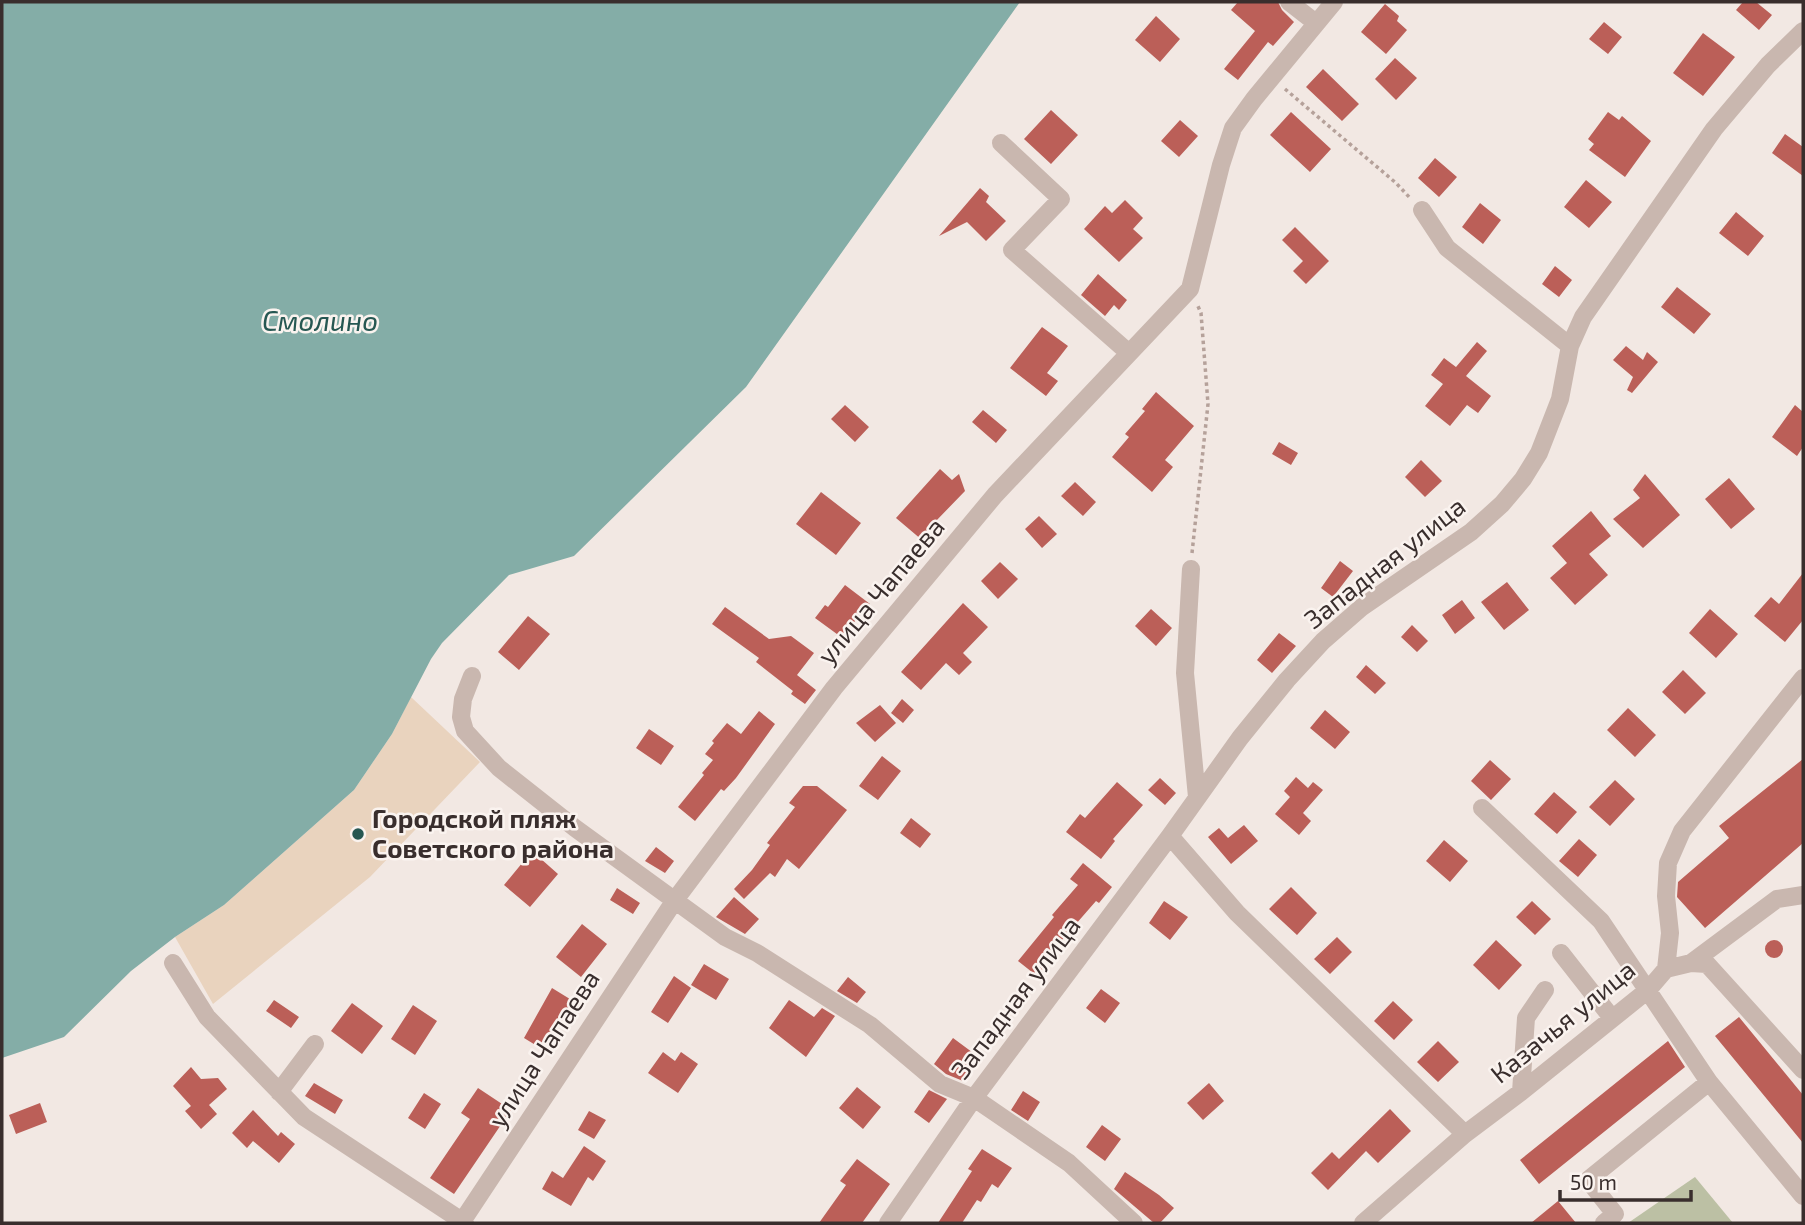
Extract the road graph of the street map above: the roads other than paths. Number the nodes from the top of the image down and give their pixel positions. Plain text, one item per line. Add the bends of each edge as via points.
1 (1290, 2) edge
2 (1334, 2) edge
3 (1316, 23) junction
4 (1803, 31) edge
5 (1001, 144) dead end
6 (1422, 211) road end
7 (1570, 346) junction
8 (1129, 353) junction
9 (1191, 569) road end
10 (472, 676) dead end
11 (1803, 678) edge
12 (1197, 797) junction
13 (1482, 808) dead end
14 (1170, 836) junction
15 (1803, 895) edge
16 (675, 900) junction
17 (1561, 953) dead end
18 (1690, 962) junction
19 (173, 963) dead end
20 (1665, 969) junction
21 (1545, 989) dead end
22 (1648, 990) junction
23 (1612, 1018) junction
24 (315, 1044) dead end
25 (1803, 1070) edge
26 (1709, 1082) junction
27 (279, 1092) junction
28 (1521, 1092) junction
29 (974, 1098) junction
30 (1465, 1134) junction
31 (1803, 1196) edge
32 (463, 1223) edge
33 (888, 1223) edge
34 (1134, 1223) edge
35 (1363, 1223) edge
36 (1604, 1223) edge

1 - 3 street
2 - 3 street, улица Чапаева
3 - 8 street, улица Чапаева via 1233,128 1190,289
4 - 7 street, Западная улица via 1714,129 1583,317
5 - 8 street via 1061,199 1012,250
6 - 7 street via 1447,248
7 - 12 street, Западная улица via 1560,398 1539,453 1522,480 1471,533 1362,607 1323,641 1240,738
8 - 16 street, улица Чапаева via 995,495 834,688
9 - 12 street via 1185,674
10 - 16 street via 463,699 465,731 499,768
11 - 20 street, Казачья улица via 1682,831 1668,863 1670,933
12 - 14 street, Западная улица
13 - 22 street via 1601,921
14 - 29 street, Западная улица
14 - 30 street via 1237,913
15 - 18 street via 1777,899
16 - 29 street via 725,937 870,1025 940,1084
16 - 32 street, улица Чапаева
17 - 23 street
18 - 20 street
18 - 25 street via 1707,964
19 - 27 street via 207,1017
20 - 22 street, Казачья улица
21 - 28 street via 1526,1018
22 - 23 street, Казачья улица
22 - 26 street
23 - 28 street, Казачья улица
24 - 27 street
26 - 31 street
26 - 36 street via 1588,1180 1615,1214
27 - 32 street via 304,1117
28 - 30 street, Казачья улица
29 - 33 street, Западная улица
29 - 34 street via 1069,1163
30 - 35 street, Казачья улица

